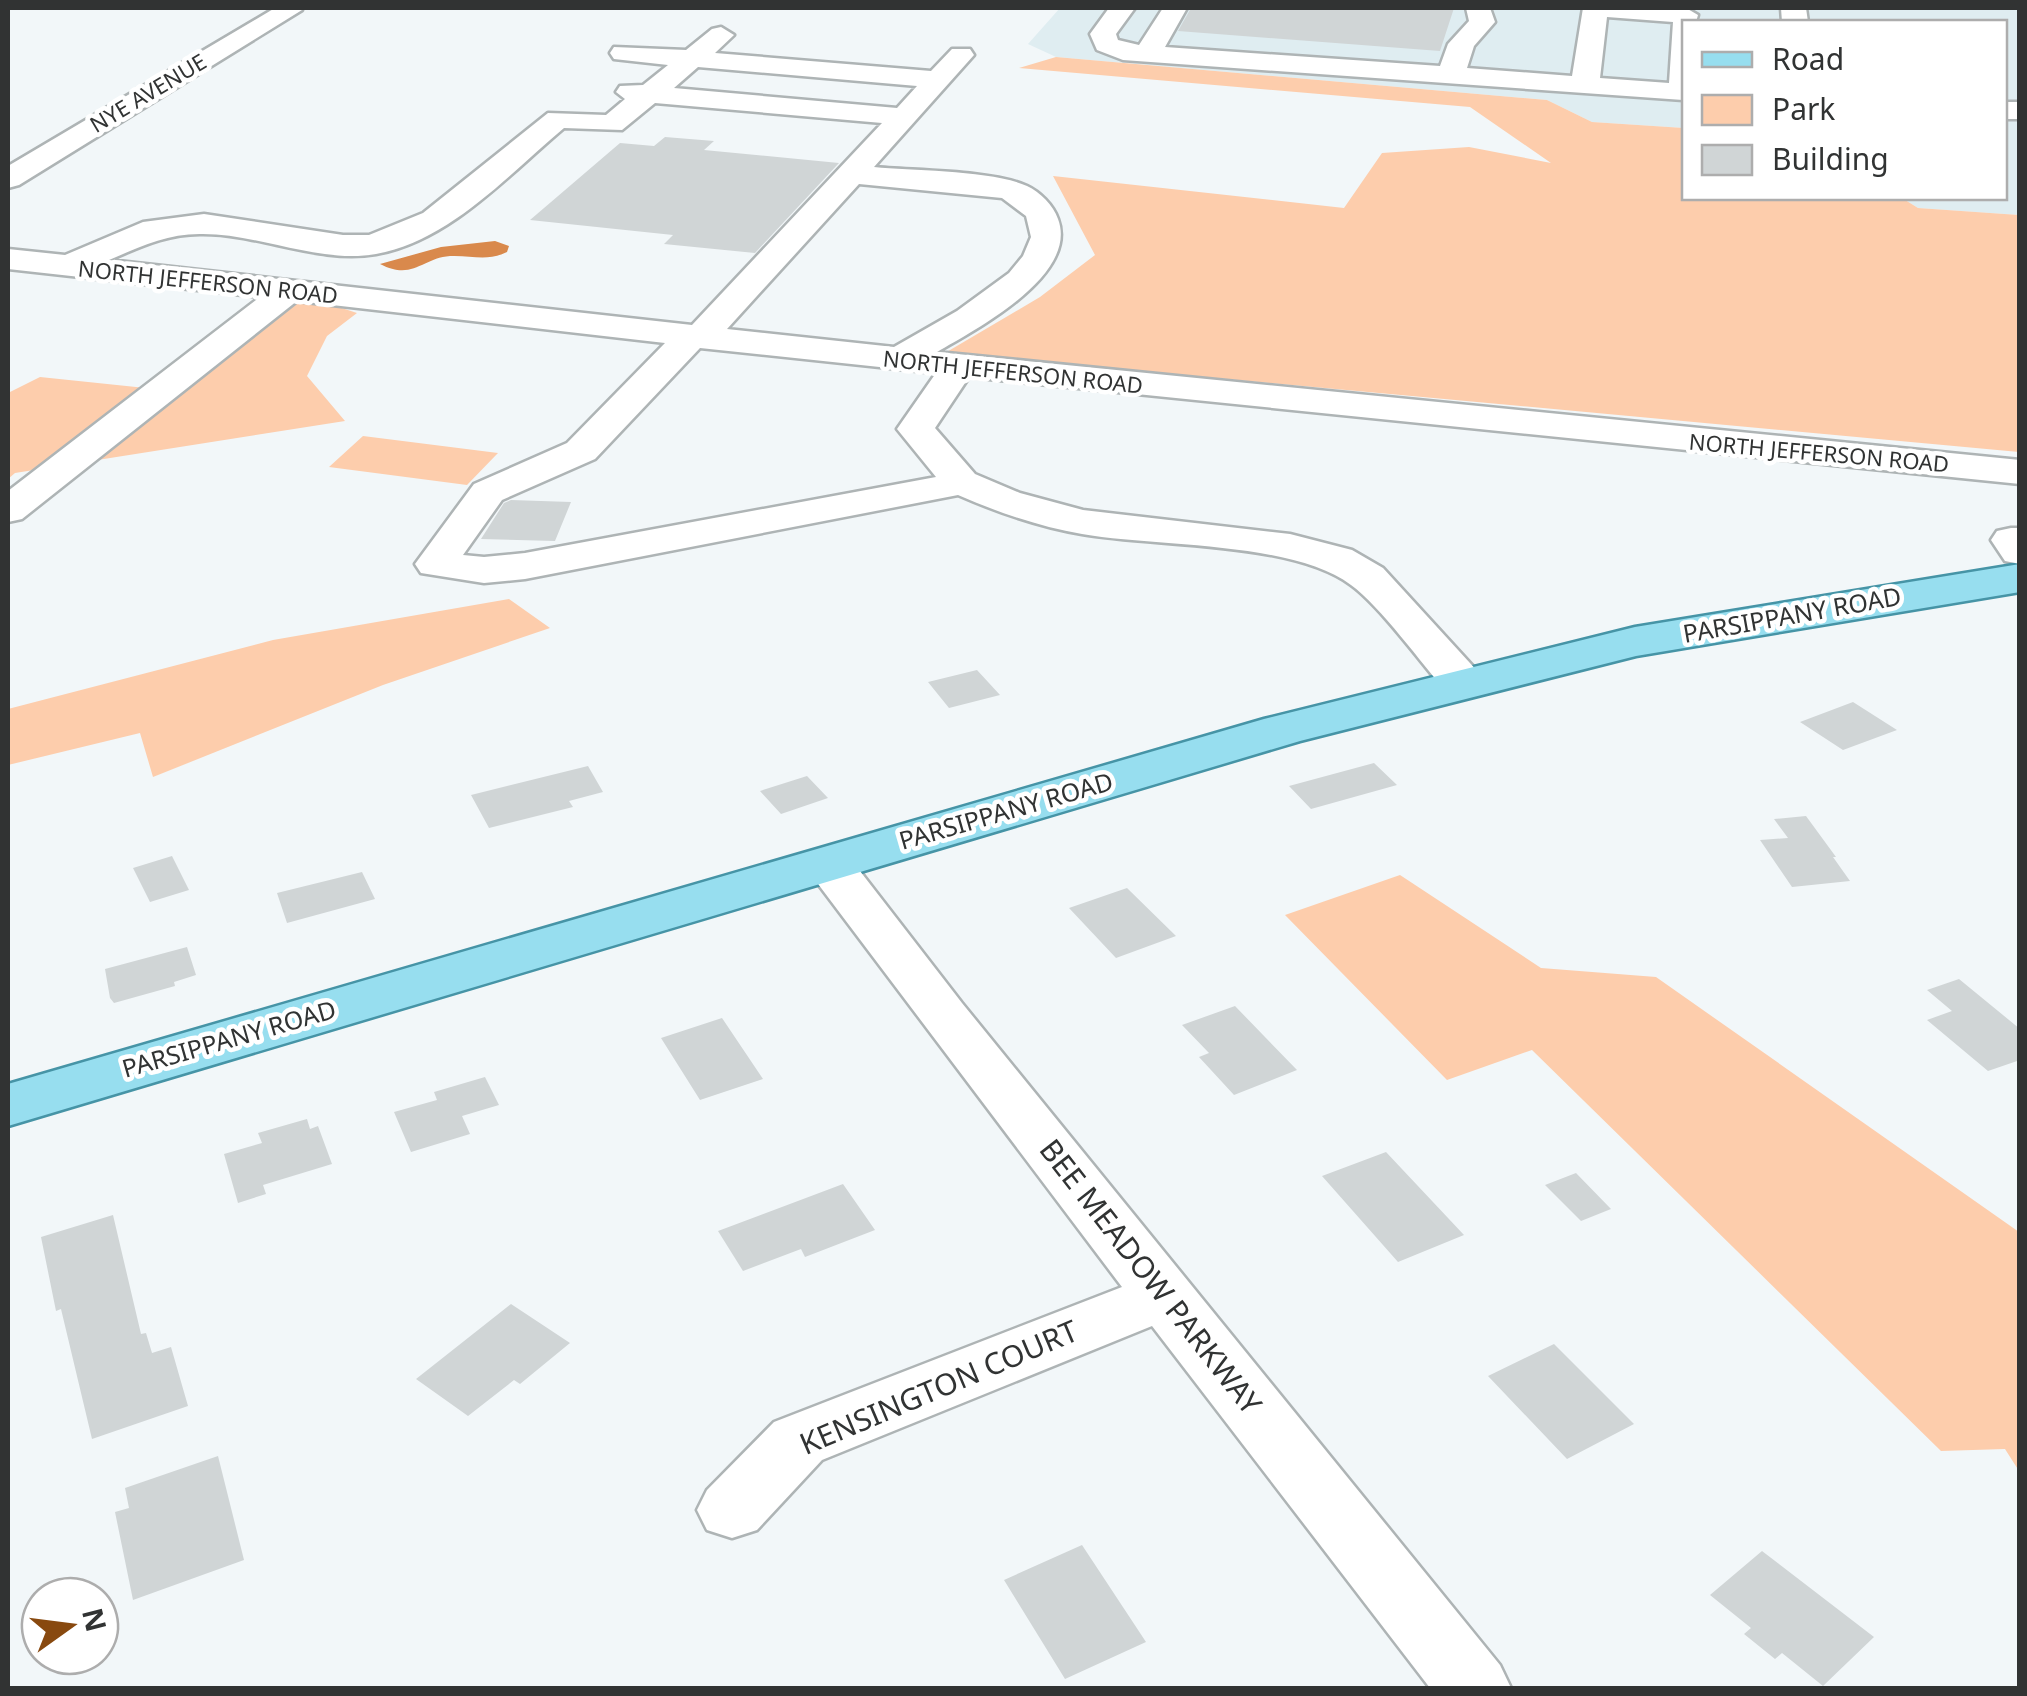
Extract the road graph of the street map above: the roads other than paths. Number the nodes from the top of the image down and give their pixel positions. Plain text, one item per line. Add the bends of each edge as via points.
1 (1122, 8) edge
2 (1175, 8) edge
3 (1478, 8) edge
4 (289, 10) dead end
5 (1685, 17) edge
6 (646, 36) dead end
7 (1147, 54) junction
8 (689, 61) junction
9 (1452, 76) junction
10 (937, 82) junction
11 (1585, 86) junction
12 (1682, 92) edge
13 (852, 174) junction
14 (8, 178) edge
15 (8, 259) edge
16 (68, 266) junction
17 (289, 290) junction
18 (695, 337) junction
19 (900, 359) junction
20 (959, 366) junction
21 (2014, 475) edge
22 (961, 482) junction
23 (8, 510) edge
24 (2020, 540) edge
25 (2020, 552) edge
26 (2020, 578) edge
27 (1464, 684) junction
28 (828, 864) junction
29 (8, 1105) edge
30 (1165, 1295) junction
31 (732, 1510) dead end
32 (1474, 1688) edge

1 - 7 street via 1103,34 1106,44
2 - 7 street
3 - 9 street via 1482,22 1461,44
4 - 14 street, NYE AVENUE
5 - 11 street via 1595,8
6 - 8 street
7 - 9 street
8 - 8 street via 607,71
8 - 10 street
8 - 10 street
8 - 16 street via 612,124 558,119 434,220 373,245 204,224 154,229
9 - 11 street
10 - 13 street
11 - 12 street
13 - 18 street
13 - 19 street via 1006,188 1021,193 1045,223 1045,249 1022,279
15 - 16 street, NORTH JEFFERSON ROAD
16 - 17 street, NORTH JEFFERSON ROAD
17 - 18 street, NORTH JEFFERSON ROAD
17 - 23 street
18 - 19 street, NORTH JEFFERSON ROAD
18 - 22 street via 582,451 488,492 436,564 525,566
19 - 20 street, NORTH JEFFERSON ROAD
20 - 21 street, NORTH JEFFERSON ROAD
20 - 22 street via 916,428
22 - 27 street via 1080,522 1290,546 1337,559 1368,576
24 - 25 street via 2011,540
26 - 27 main road, PARSIPPANY ROAD via 1635,642
27 - 28 main road, PARSIPPANY ROAD via 1282,730
28 - 29 main road, PARSIPPANY ROAD
28 - 30 street, BEE MEADOW PARKWAY
30 - 31 street, KENSINGTON COURT via 798,1440
30 - 32 street, BEE MEADOW PARKWAY

